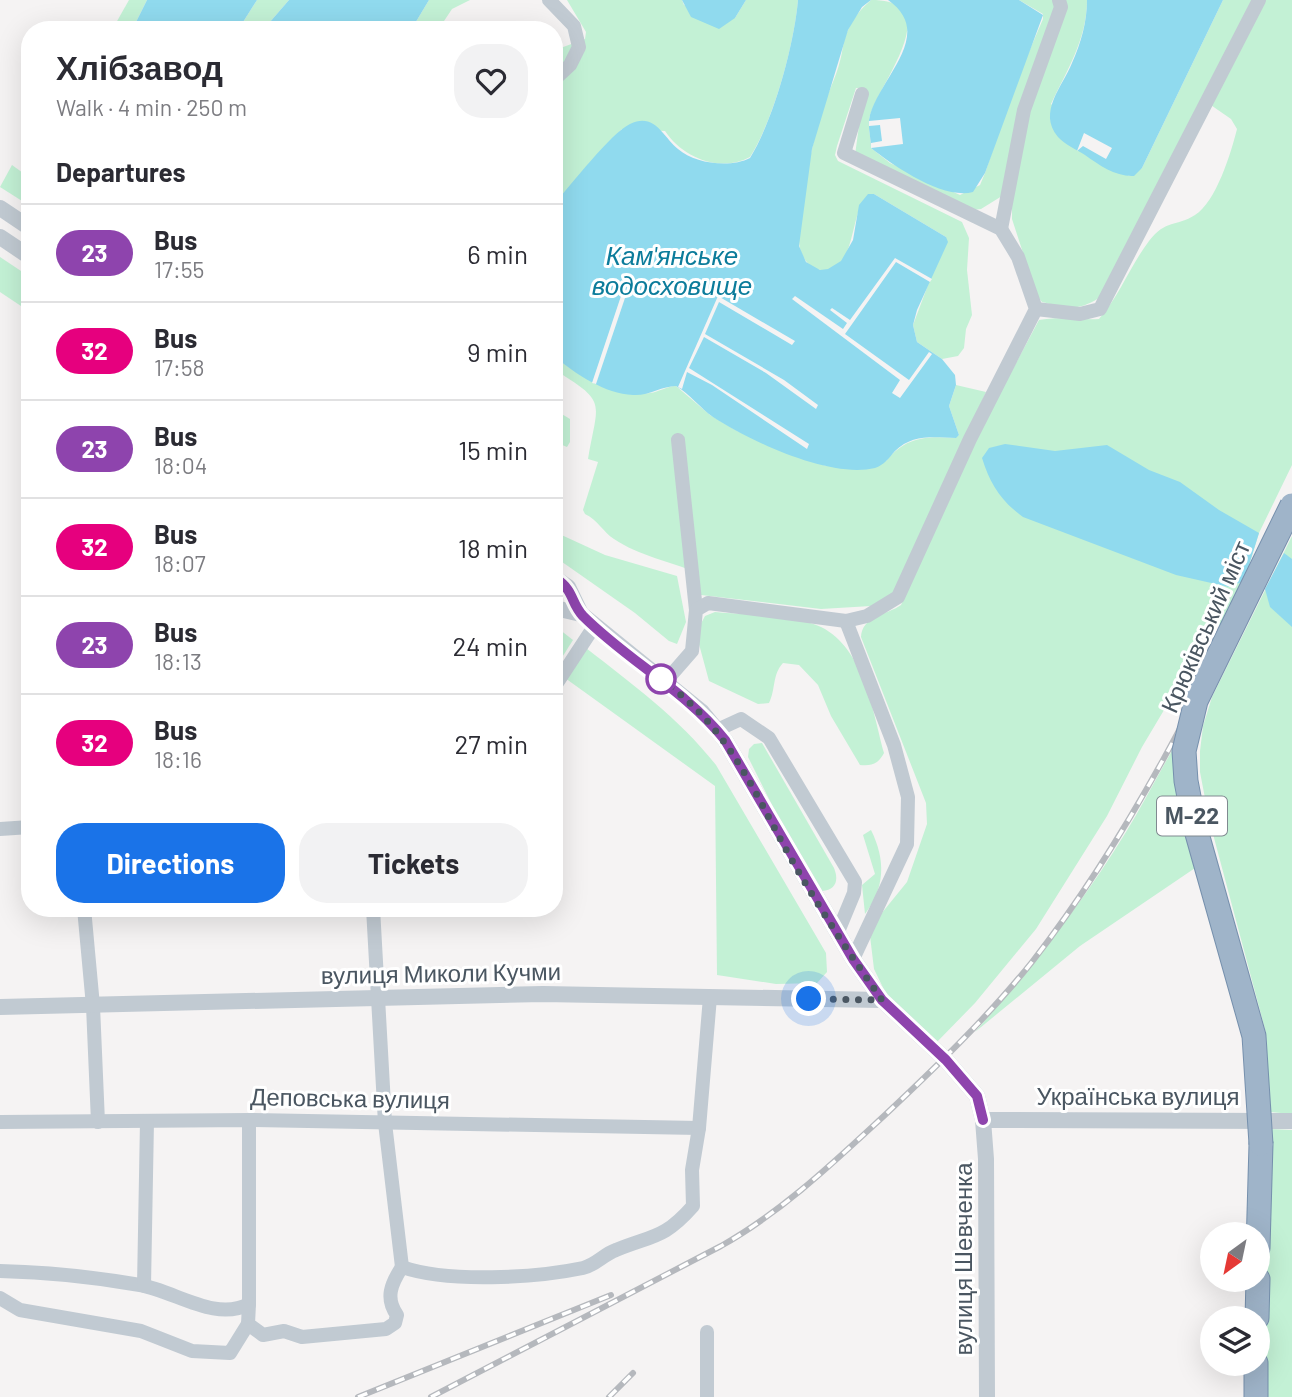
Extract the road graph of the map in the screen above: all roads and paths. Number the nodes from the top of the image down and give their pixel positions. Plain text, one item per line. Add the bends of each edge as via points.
1 (549, 0) edge
2 (1059, 0) edge
3 (1259, 0) edge
4 (563, 72) edge
5 (862, 94) dead end
6 (0, 208) edge
7 (21, 222) edge
8 (1001, 229) junction
9 (0, 237) edge
10 (21, 251) edge
11 (1036, 309) junction
12 (678, 440) dead end
13 (1292, 505) edge
14 (563, 584) edge
15 (563, 610) edge
16 (696, 610) junction
17 (581, 614) junction
18 (846, 621) junction
19 (595, 625) junction
20 (563, 673) edge
21 (665, 682) junction
22 (717, 730) junction
23 (21, 828) edge
24 (0, 829) edge
25 (85, 917) edge
26 (374, 917) edge
27 (837, 934) junction
28 (853, 959) junction
29 (379, 997) junction
30 (710, 997) junction
31 (882, 1000) junction
32 (93, 1006) junction
33 (0, 1007) edge
34 (249, 1120) junction
35 (983, 1120) junction
36 (147, 1121) junction
37 (1292, 1121) edge
38 (0, 1122) edge
39 (98, 1122) junction
40 (386, 1122) junction
41 (699, 1128) junction
42 (1259, 1222) edge
43 (402, 1267) junction
44 (0, 1271) edge
45 (144, 1286) junction
46 (0, 1298) edge
47 (249, 1304) junction
48 (248, 1324) junction
49 (707, 1332) dead end
50 (1256, 1376) edge
51 (708, 1397) edge
52 (988, 1397) edge
53 (1256, 1397) edge

1 - 4 street via 574,26 579,47
2 - 8 street via 1061,8 1024,110
3 - 11 street via 1100,309 1080,314
5 - 8 street via 844,153
6 - 7 street
8 - 11 street via 1018,257
9 - 10 street
11 - 18 street via 898,597 867,616
12 - 16 street
13 - 42 highway, Крюківський міст / М-22, bridge via 1196,701 1184,751 1194,823 1254,1036 1261,1143
14 - 17 street
15 - 17 street
16 - 18 street via 708,603
16 - 21 street via 692,651
17 - 19 street, вулиця Шевченка
18 - 28 street via 894,745 908,797 907,844
19 - 20 street
19 - 21 street, вулиця Шевченка
21 - 22 street, вулиця Шевченка
22 - 27 street, вулиця Шевченка
22 - 27 street via 741,719 769,738 855,883
23 - 24 street
25 - 32 street
26 - 29 street
27 - 28 street, вулиця Шевченка
28 - 31 street, вулиця Шевченка
29 - 30 street, вулиця Миколи Кучми
29 - 32 street, вулиця Миколи Кучми
29 - 40 street
30 - 31 street, вулиця Миколи Кучми
30 - 41 street
31 - 35 street, вулиця Шевченка via 977,1096
32 - 33 street, вулиця Миколи Кучми
32 - 39 street
34 - 36 street, Деповська вулиця
34 - 40 street, Деповська вулиця
34 - 47 street
35 - 37 street, Українська вулиця
35 - 52 street, вулиця Шевченка
36 - 39 street, Деповська вулиця
36 - 45 street
38 - 39 street, Деповська вулиця
40 - 41 street, Деповська вулиця
40 - 43 street
41 - 43 street via 692,1170 693,1206 681,1220 647,1242 614,1251 585,1267 550,1272 487,1278 418,1273
43 - 48 street via 390,1293 396,1324 386,1329 302,1337 284,1331 263,1335
44 - 45 street
45 - 47 street via 227,1310
46 - 48 street via 20,1310 141,1331 192,1350 230,1353
47 - 48 street
49 - 51 street
50 - 53 highway

